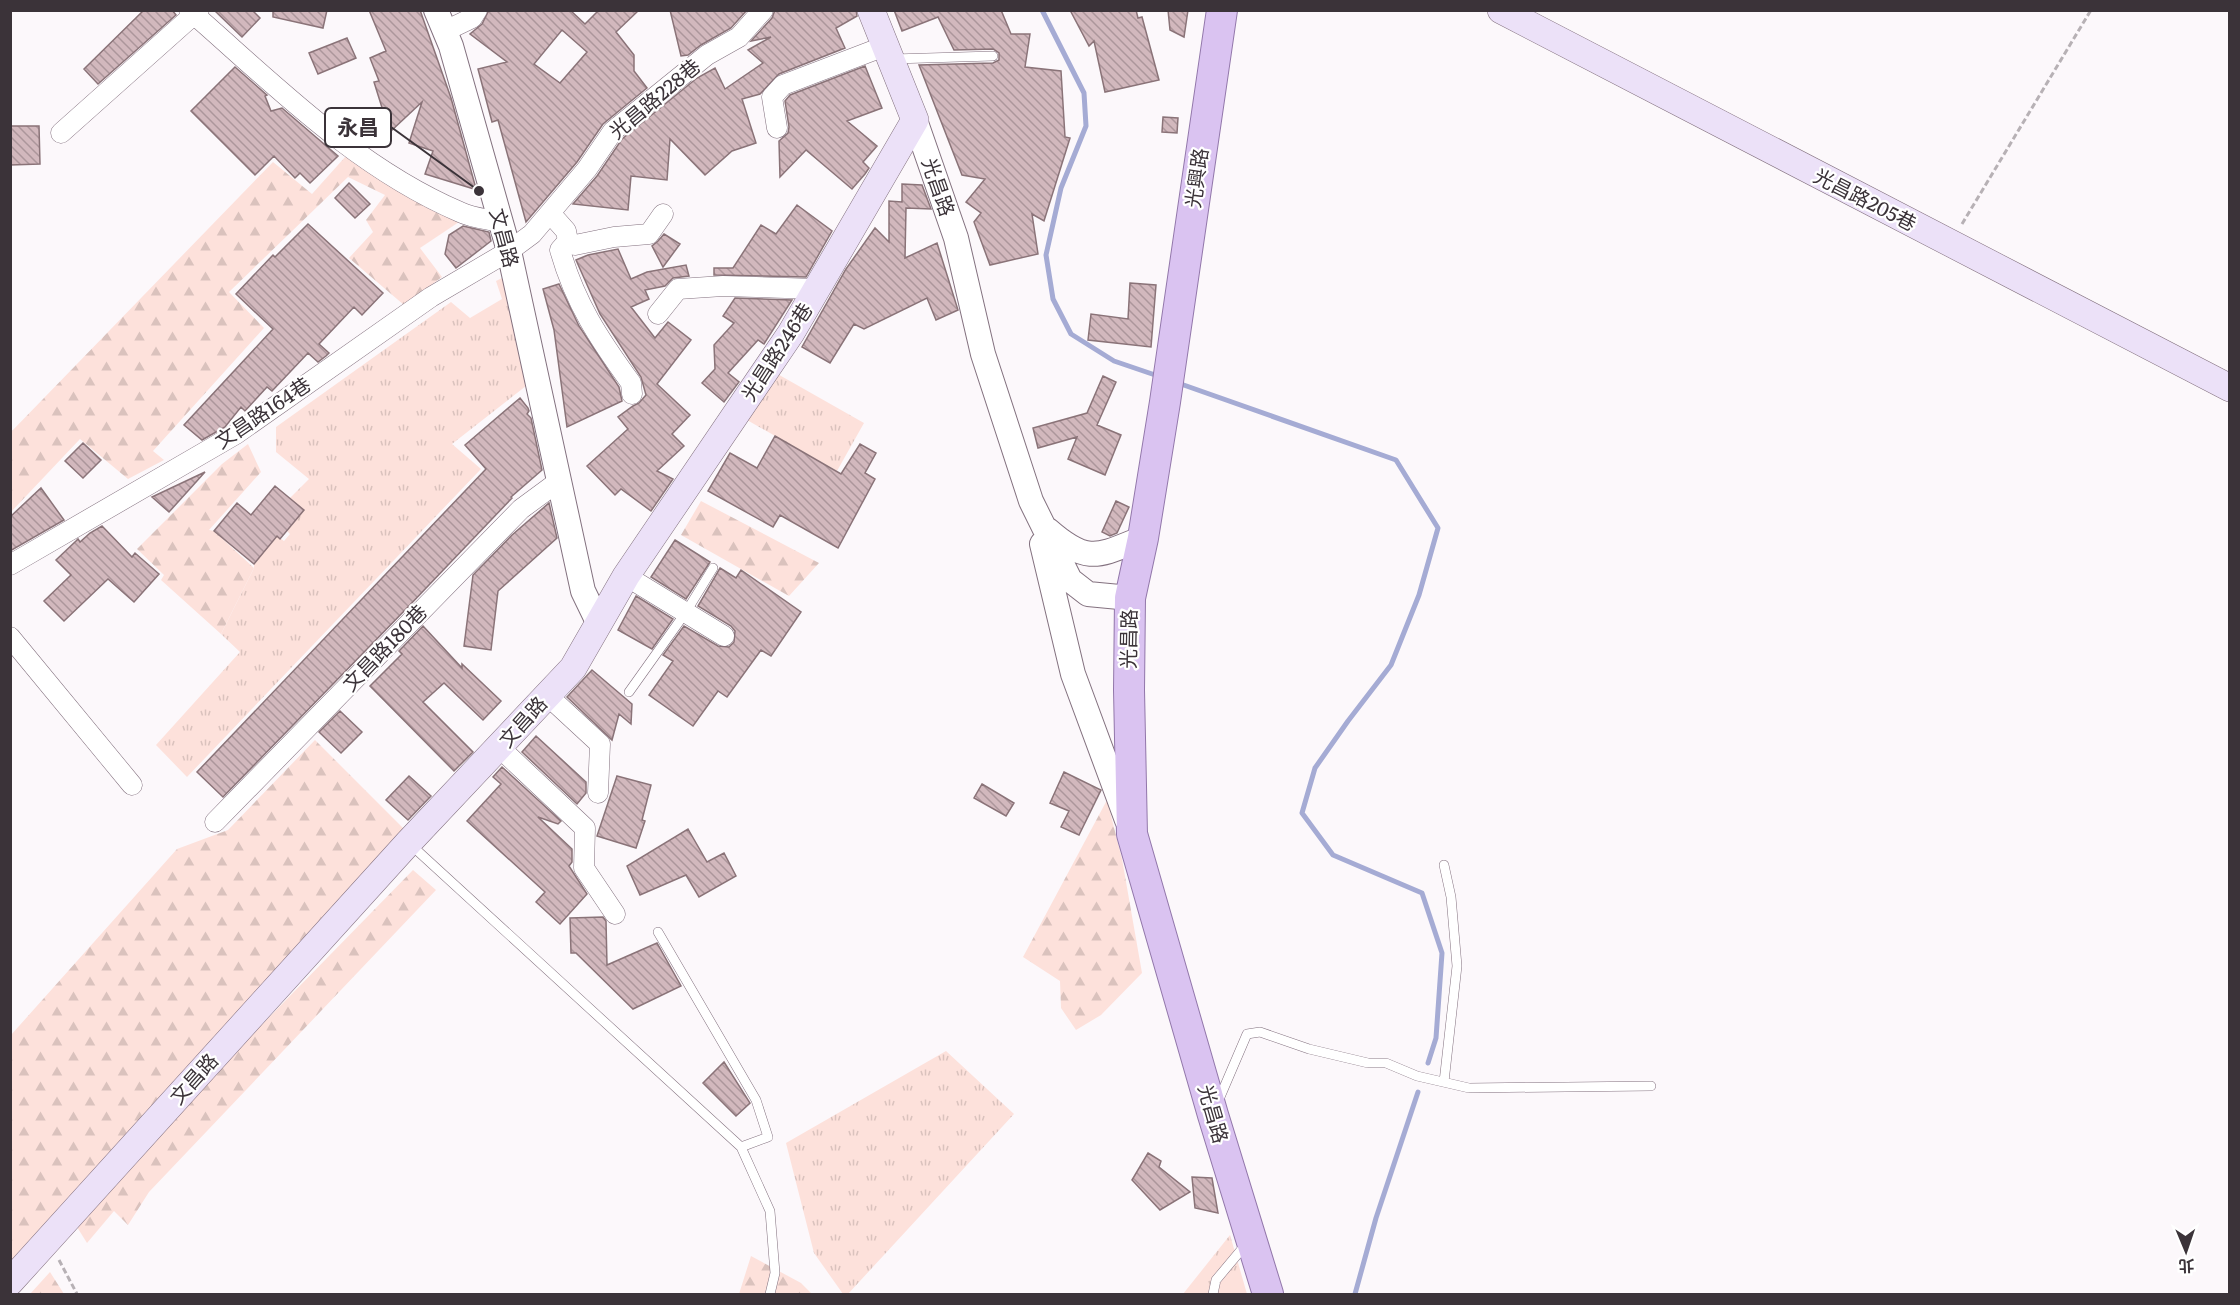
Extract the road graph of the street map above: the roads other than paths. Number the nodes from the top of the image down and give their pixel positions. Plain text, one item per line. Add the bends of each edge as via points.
1 (477, 10) edge
2 (763, 10) edge
3 (871, 10) edge
4 (1222, 10) edge
5 (1501, 10) edge
6 (194, 12) edge
7 (441, 21) edge
8 (888, 53) junction
9 (993, 56) dead end
10 (915, 120) junction
11 (777, 128) dead end
12 (61, 133) dead end
13 (550, 213) junction
14 (663, 214) dead end
15 (500, 222) junction
16 (568, 241) junction
17 (508, 251) junction
18 (817, 289) junction
19 (658, 314) dead end
20 (2229, 388) edge
21 (632, 394) dead end
22 (559, 480) junction
23 (1031, 501) junction
24 (1143, 538) junction
25 (10, 565) edge
26 (713, 568) dead end
27 (626, 576) junction
28 (1130, 598) junction
29 (686, 612) junction
30 (598, 622) junction
31 (724, 636) dead end
32 (10, 637) edge
33 (629, 692) dead end
34 (547, 695) junction
35 (500, 748) junction
36 (132, 785) dead end
37 (598, 794) dead end
38 (215, 822) dead end
39 (1132, 834) junction
40 (408, 843) junction
41 (1444, 865) dead end
42 (615, 914) dead end
43 (658, 933) dead end
44 (1444, 1082) junction
45 (1651, 1086) dead end
46 (1213, 1114) junction
47 (741, 1147) junction
48 (1251, 1238) junction
49 (10, 1282) edge
50 (770, 1294) edge
51 (1213, 1294) edge
52 (1268, 1294) edge

1 - 7 street via 472,18
2 - 13 street, 光昌路228巷 via 739,37 707,56 613,131
3 - 8 main road, 光昌路
4 - 24 main road, 光興路
5 - 20 main road, 光昌路205巷
6 - 12 street
6 - 15 street via 342,143 412,188 462,213
7 - 15 street, 文昌路 via 452,46
8 - 9 lane
8 - 10 main road, 光昌路
8 - 11 street via 783,85 772,97
10 - 18 main road, 光昌路246巷
10 - 23 street, 光昌路 via 956,238 983,354
13 - 16 street via 566,231
13 - 17 street, 光昌路228巷 via 532,234
14 - 16 street via 649,234 575,246
15 - 17 street, 文昌路
16 - 21 street via 560,250 572,286 583,311 631,383
17 - 22 street, 文昌路
17 - 25 street, 文昌路164巷 via 431,297 236,434
18 - 19 street via 678,289
18 - 27 main road, 光昌路246巷
22 - 30 street, 文昌路 via 583,591
22 - 38 street, 文昌路180巷 via 521,509
23 - 24 street via 1048,531 1087,555 1106,553
23 - 28 street, 光昌路 via 1070,580 1088,594
23 - 39 street via 1073,674
24 - 28 main road
26 - 29 lane
27 - 29 street
27 - 30 main road, 光昌路246巷
28 - 39 main road, 光昌路
29 - 31 street
29 - 33 lane
30 - 34 main road, 文昌路 via 573,668
32 - 36 street
34 - 35 main road, 文昌路
34 - 37 street via 600,744
35 - 40 main road, 文昌路
35 - 42 street via 585,828 584,868
39 - 46 main road, 光昌路
40 - 47 lane
40 - 49 main road, 文昌路
41 - 44 lane via 1457,966
43 - 47 lane via 756,1100 768,1137
44 - 45 lane via 1469,1088
44 - 46 lane via 1417,1077 1386,1063 1368,1063 1309,1049 1260,1032 1247,1034
46 - 48 main road, 光昌路
47 - 50 lane via 770,1211 776,1273
48 - 51 lane via 1216,1280
48 - 52 main road, 光昌路

